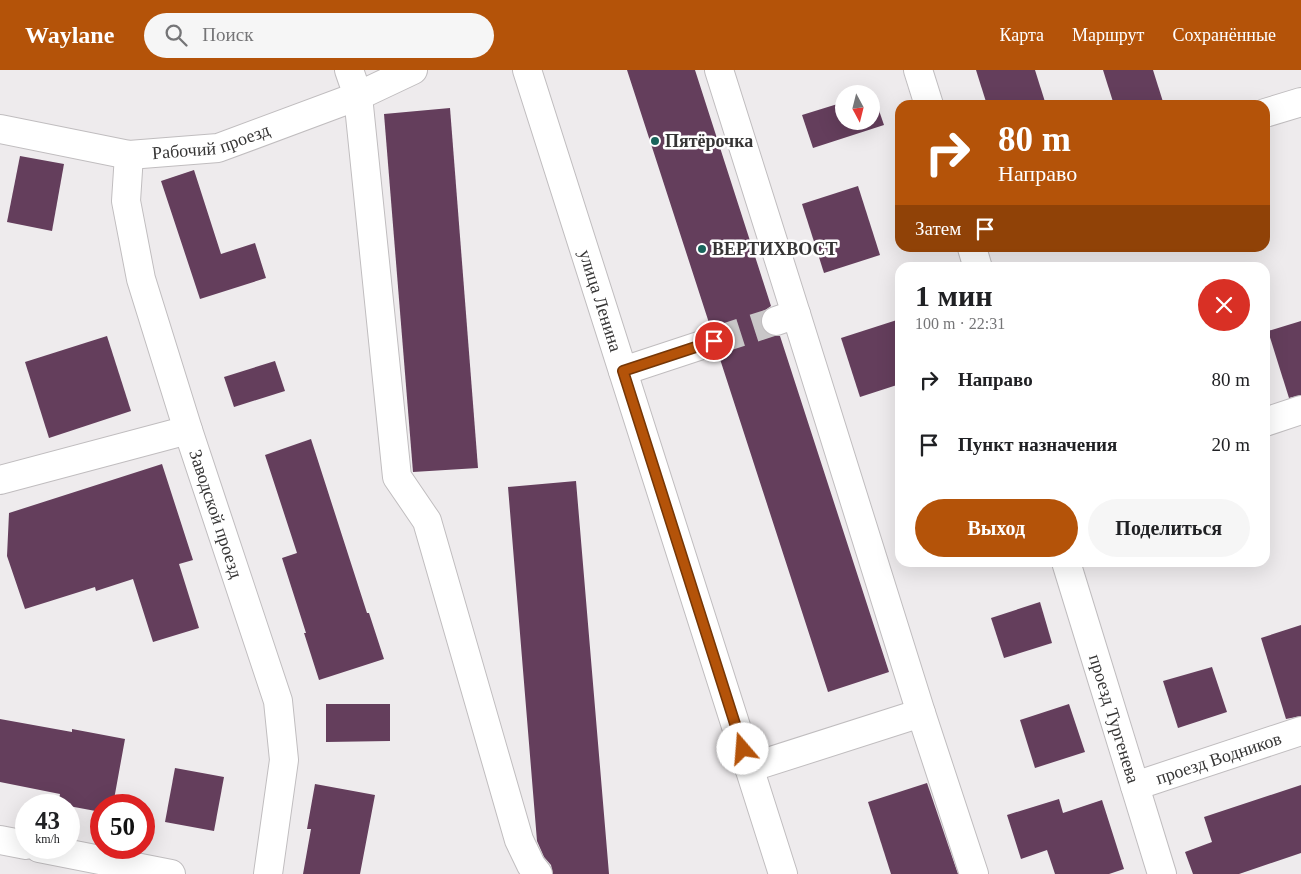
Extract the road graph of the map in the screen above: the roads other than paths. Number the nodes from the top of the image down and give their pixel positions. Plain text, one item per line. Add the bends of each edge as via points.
1 (349, 70) edge
2 (413, 70) edge
3 (527, 70) edge
4 (719, 70) edge
5 (918, 70) edge
6 (358, 96) junction
7 (927, 100) edge
8 (1301, 102) edge
9 (1270, 111) edge
10 (0, 129) edge
11 (129, 155) junction
12 (714, 341) tunnel mouth
13 (623, 371) junction
14 (1301, 410) edge
15 (1270, 420) edge
16 (188, 430) junction
17 (0, 480) edge
18 (1068, 567) edge
19 (920, 714) junction
20 (1301, 731) edge
21 (749, 768) junction
22 (1135, 786) junction
23 (0, 840) edge
24 (15, 843) edge
25 (80, 856) edge
26 (171, 874) edge
27 (268, 874) edge
28 (538, 874) edge
29 (783, 874) edge
30 (974, 874) edge
31 (1162, 874) edge

1 - 6 street
2 - 6 street, Рабочий проезд
3 - 13 street, улица Ленина
4 - 19 street via 786,318
5 - 7 street
6 - 11 street, Рабочий проезд via 218,148
6 - 28 street via 397,477 426,521 519,840
8 - 9 street
10 - 11 street, Рабочий проезд
11 - 16 street, Заводской проезд via 126,201 141,279
12 - 13 street
13 - 21 street, улица Ленина
14 - 15 street
16 - 17 street
16 - 27 street, Заводской проезд via 278,701 284,760
18 - 22 street, проезд Тургенева
19 - 21 street
19 - 30 street
20 - 22 street, проезд Водников
21 - 29 street, улица Ленина
22 - 31 street, проезд Тургенева
23 - 24 street
25 - 26 street

